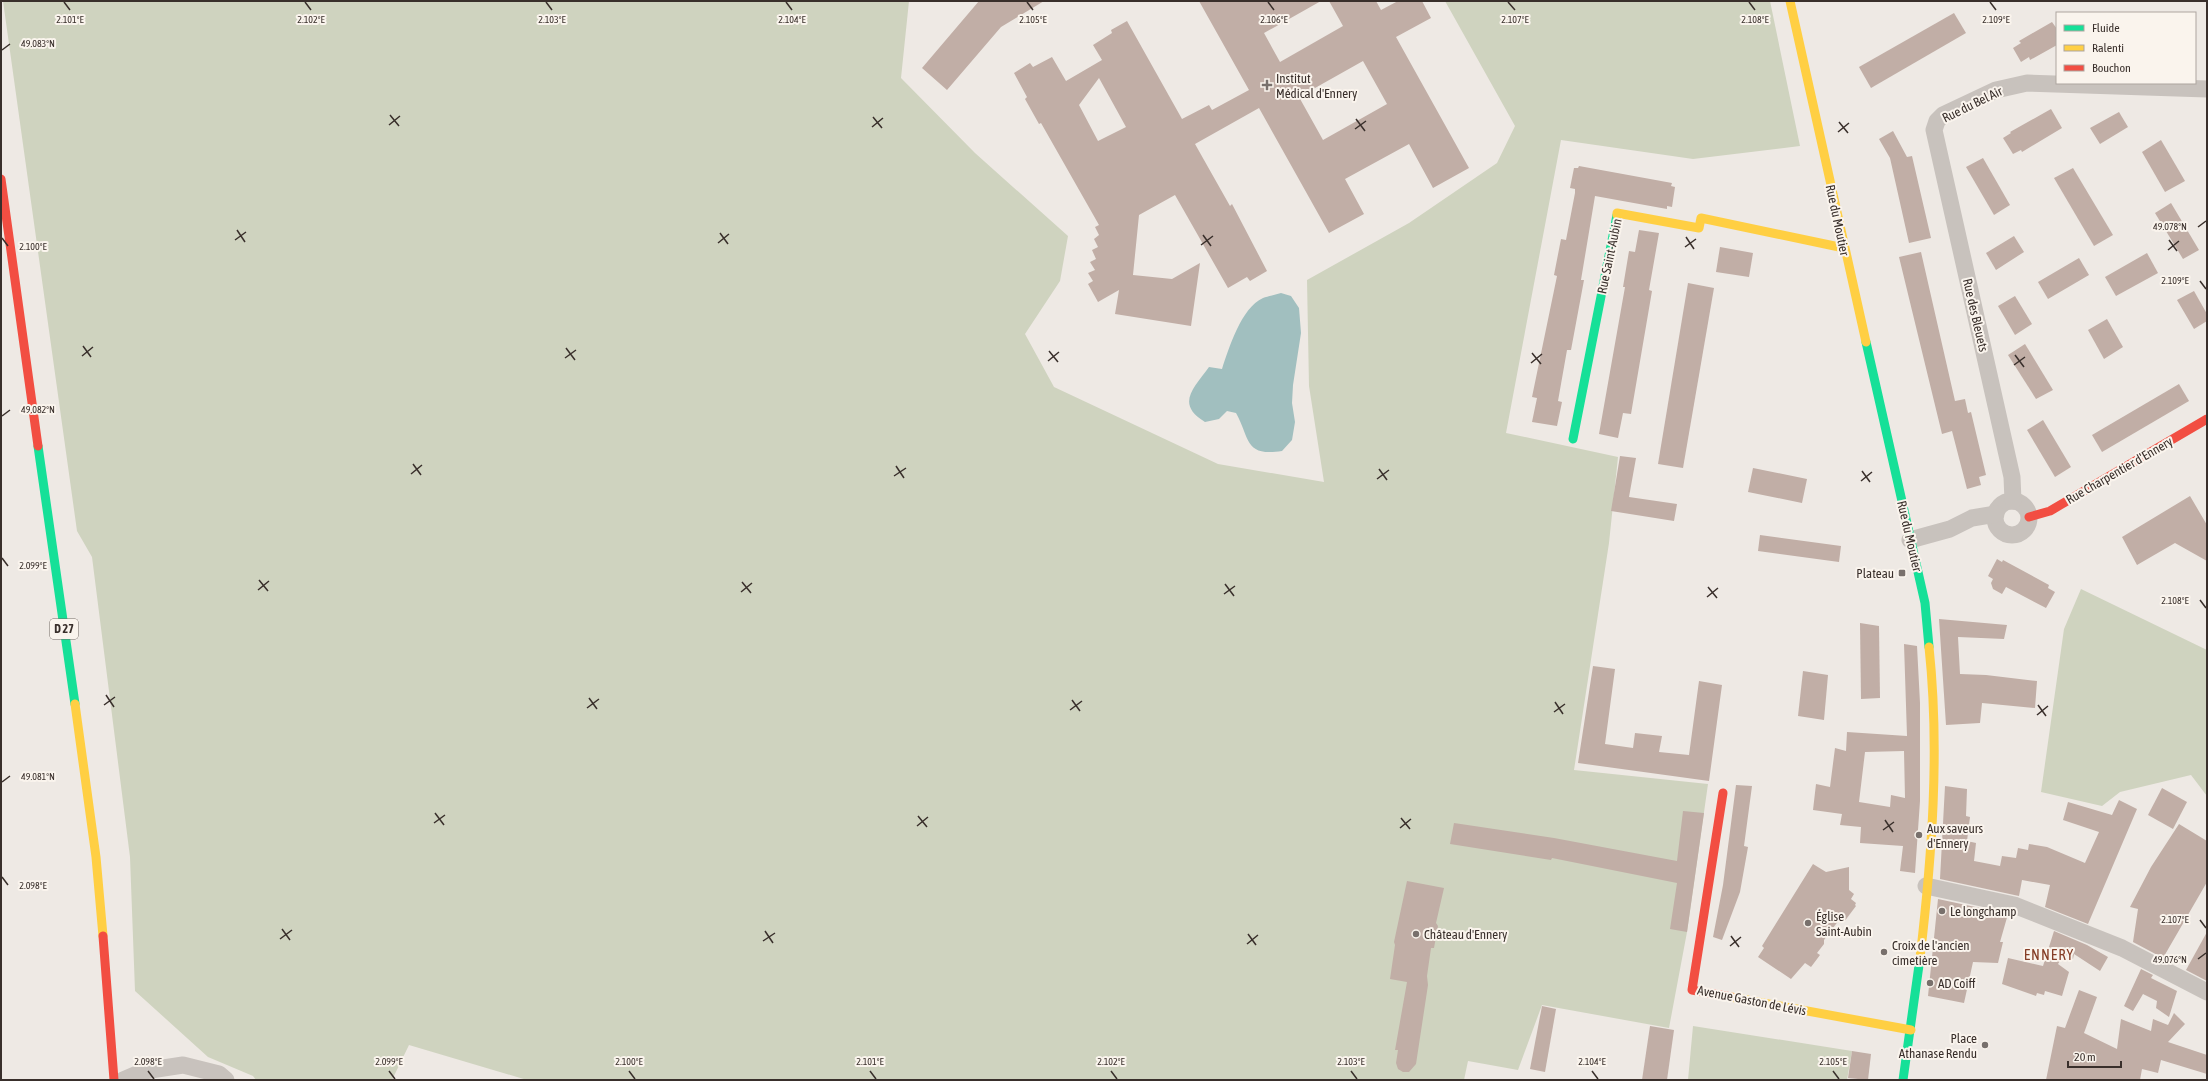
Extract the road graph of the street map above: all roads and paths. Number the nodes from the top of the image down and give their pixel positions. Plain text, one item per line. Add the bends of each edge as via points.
1 (1790, 1) edge
2 (2056, 84) edge
3 (2058, 84) edge
4 (2207, 89) edge
5 (1934, 130) joint
6 (1, 179) edge
7 (1844, 248) junction
8 (2207, 419) edge
9 (1574, 439) dead end
10 (2013, 500) junction
11 (1996, 514) junction
12 (2029, 517) junction
13 (1910, 540) junction
14 (1723, 793) dead end
15 (1926, 886) junction
16 (2207, 992) edge
17 (1911, 1030) junction
18 (114, 1080) edge
19 (123, 1080) edge
20 (226, 1080) edge
21 (1903, 1080) edge

1 - 7 street, Rue du Moutier
2 - 5 street, Rue du Bel Air via 2028,83 1996,90 1943,116 1937,121
3 - 4 street, Rue du Bel Air
5 - 10 street, Rue des Bleuets via 2012,477
6 - 18 street, D 27 via 96,857
7 - 9 street, Rue Saint-Aubin via 1701,218 1699,228 1616,213
7 - 13 street, Rue du Moutier
8 - 12 street, Rue Charpentier d'Ennery via 2050,511
10 - 11 street via 2001,505
10 - 12 street via 2024,504
11 - 12 street via 1998,528 2009,534 2017,534 2024,530
11 - 13 street via 1972,518 1950,529
13 - 15 street, Rue du Moutier via 1925,604 1934,690 1933,814
14 - 17 street, Avenue Gaston de Lévis via 1692,990
15 - 16 street via 2014,905 2122,948
15 - 17 street, Rue du Moutier
17 - 21 street, Rue du Moutier
19 - 20 street via 144,1071 183,1065 219,1074

